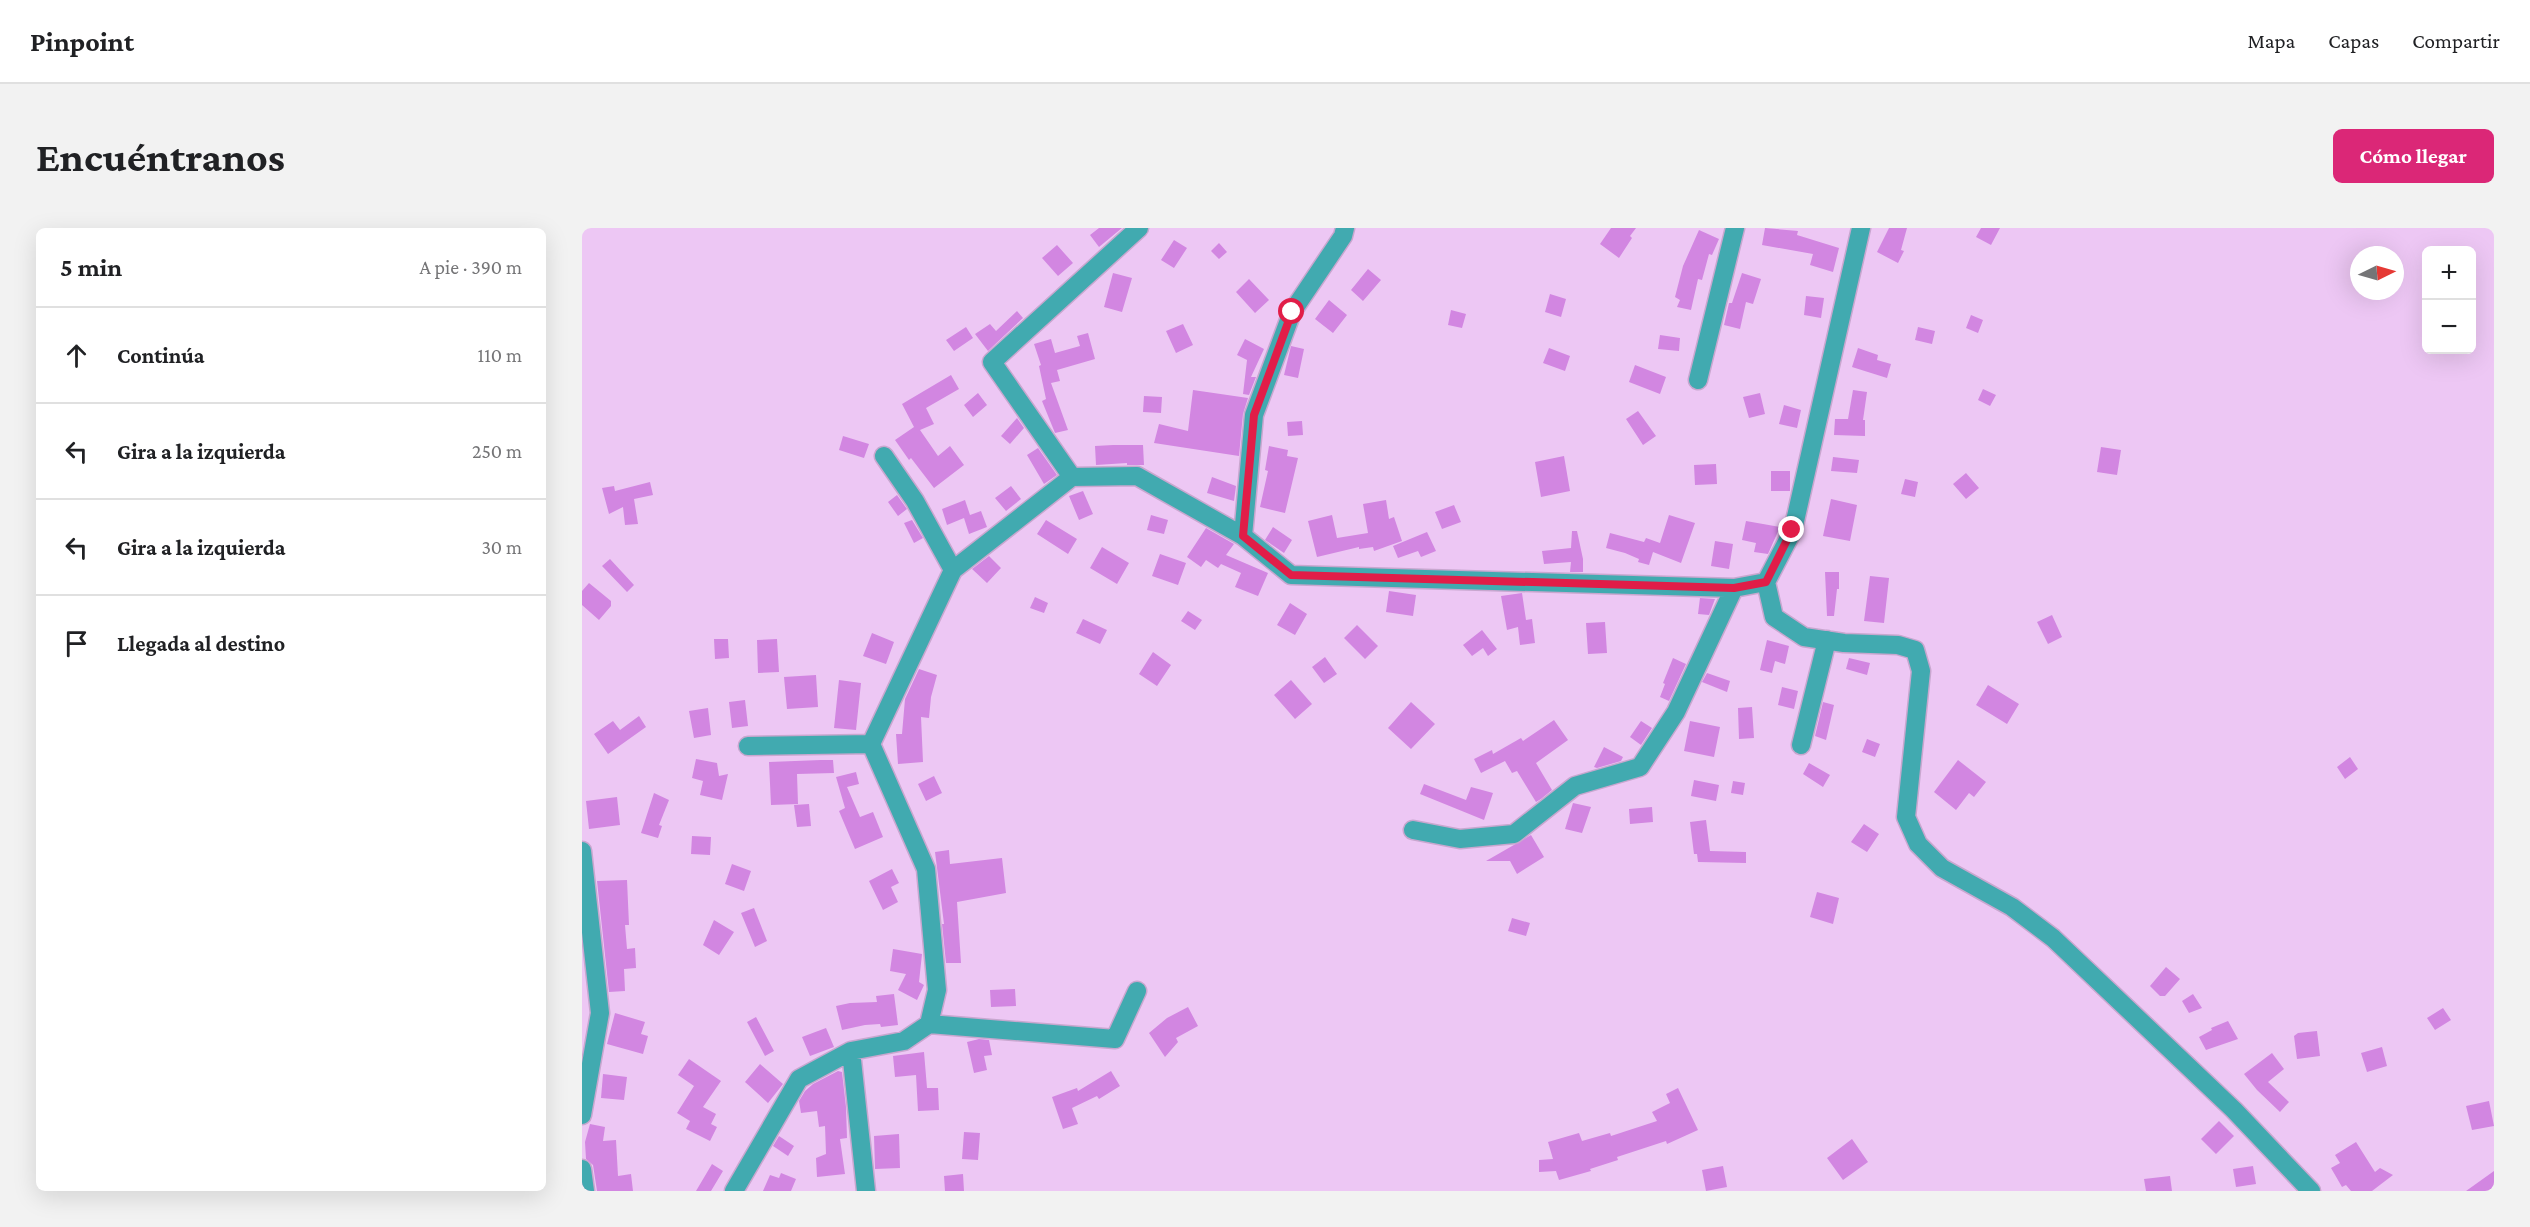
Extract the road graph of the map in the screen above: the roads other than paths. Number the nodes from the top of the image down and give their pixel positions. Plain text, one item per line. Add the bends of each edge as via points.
1 (1139, 228) edge
2 (1345, 228) edge
3 (1735, 228) edge
4 (1861, 228) edge
5 (1698, 380) dead end
6 (884, 456) dead end
7 (1072, 477) junction
8 (1243, 536) junction
9 (953, 570) junction
10 (1766, 582) junction
11 (1734, 588) junction
12 (1827, 640) junction
13 (871, 744) junction
14 (1801, 745) dead end
15 (748, 746) dead end
16 (1413, 830) dead end
17 (582, 851) edge
18 (1137, 991) dead end
19 (929, 1024) junction
20 (851, 1051) junction
21 (582, 1115) edge
22 (582, 1169) edge
23 (585, 1191) edge
24 (734, 1191) edge
25 (866, 1191) edge
26 (2311, 1191) edge

1 - 7 street via 992,362
2 - 8 street via 1292,312 1254,415
3 - 5 street
4 - 10 street via 1792,530
6 - 9 street via 915,501
7 - 8 street via 1137,476
7 - 9 street
8 - 11 street via 1291,575
9 - 13 street
10 - 11 street
10 - 12 street via 1774,617 1804,637
11 - 16 street via 1676,712 1640,767 1575,786 1514,834 1460,839
12 - 14 street
12 - 26 street via 1898,645 1915,650 1921,671 1906,817 1918,844 1942,868 2012,907 2053,938 2234,1110
13 - 15 street
13 - 19 street via 926,869 937,990
17 - 21 street via 600,1013
18 - 19 street via 1115,1039
19 - 20 street via 904,1041
20 - 24 street via 799,1079
20 - 25 street
22 - 23 street

